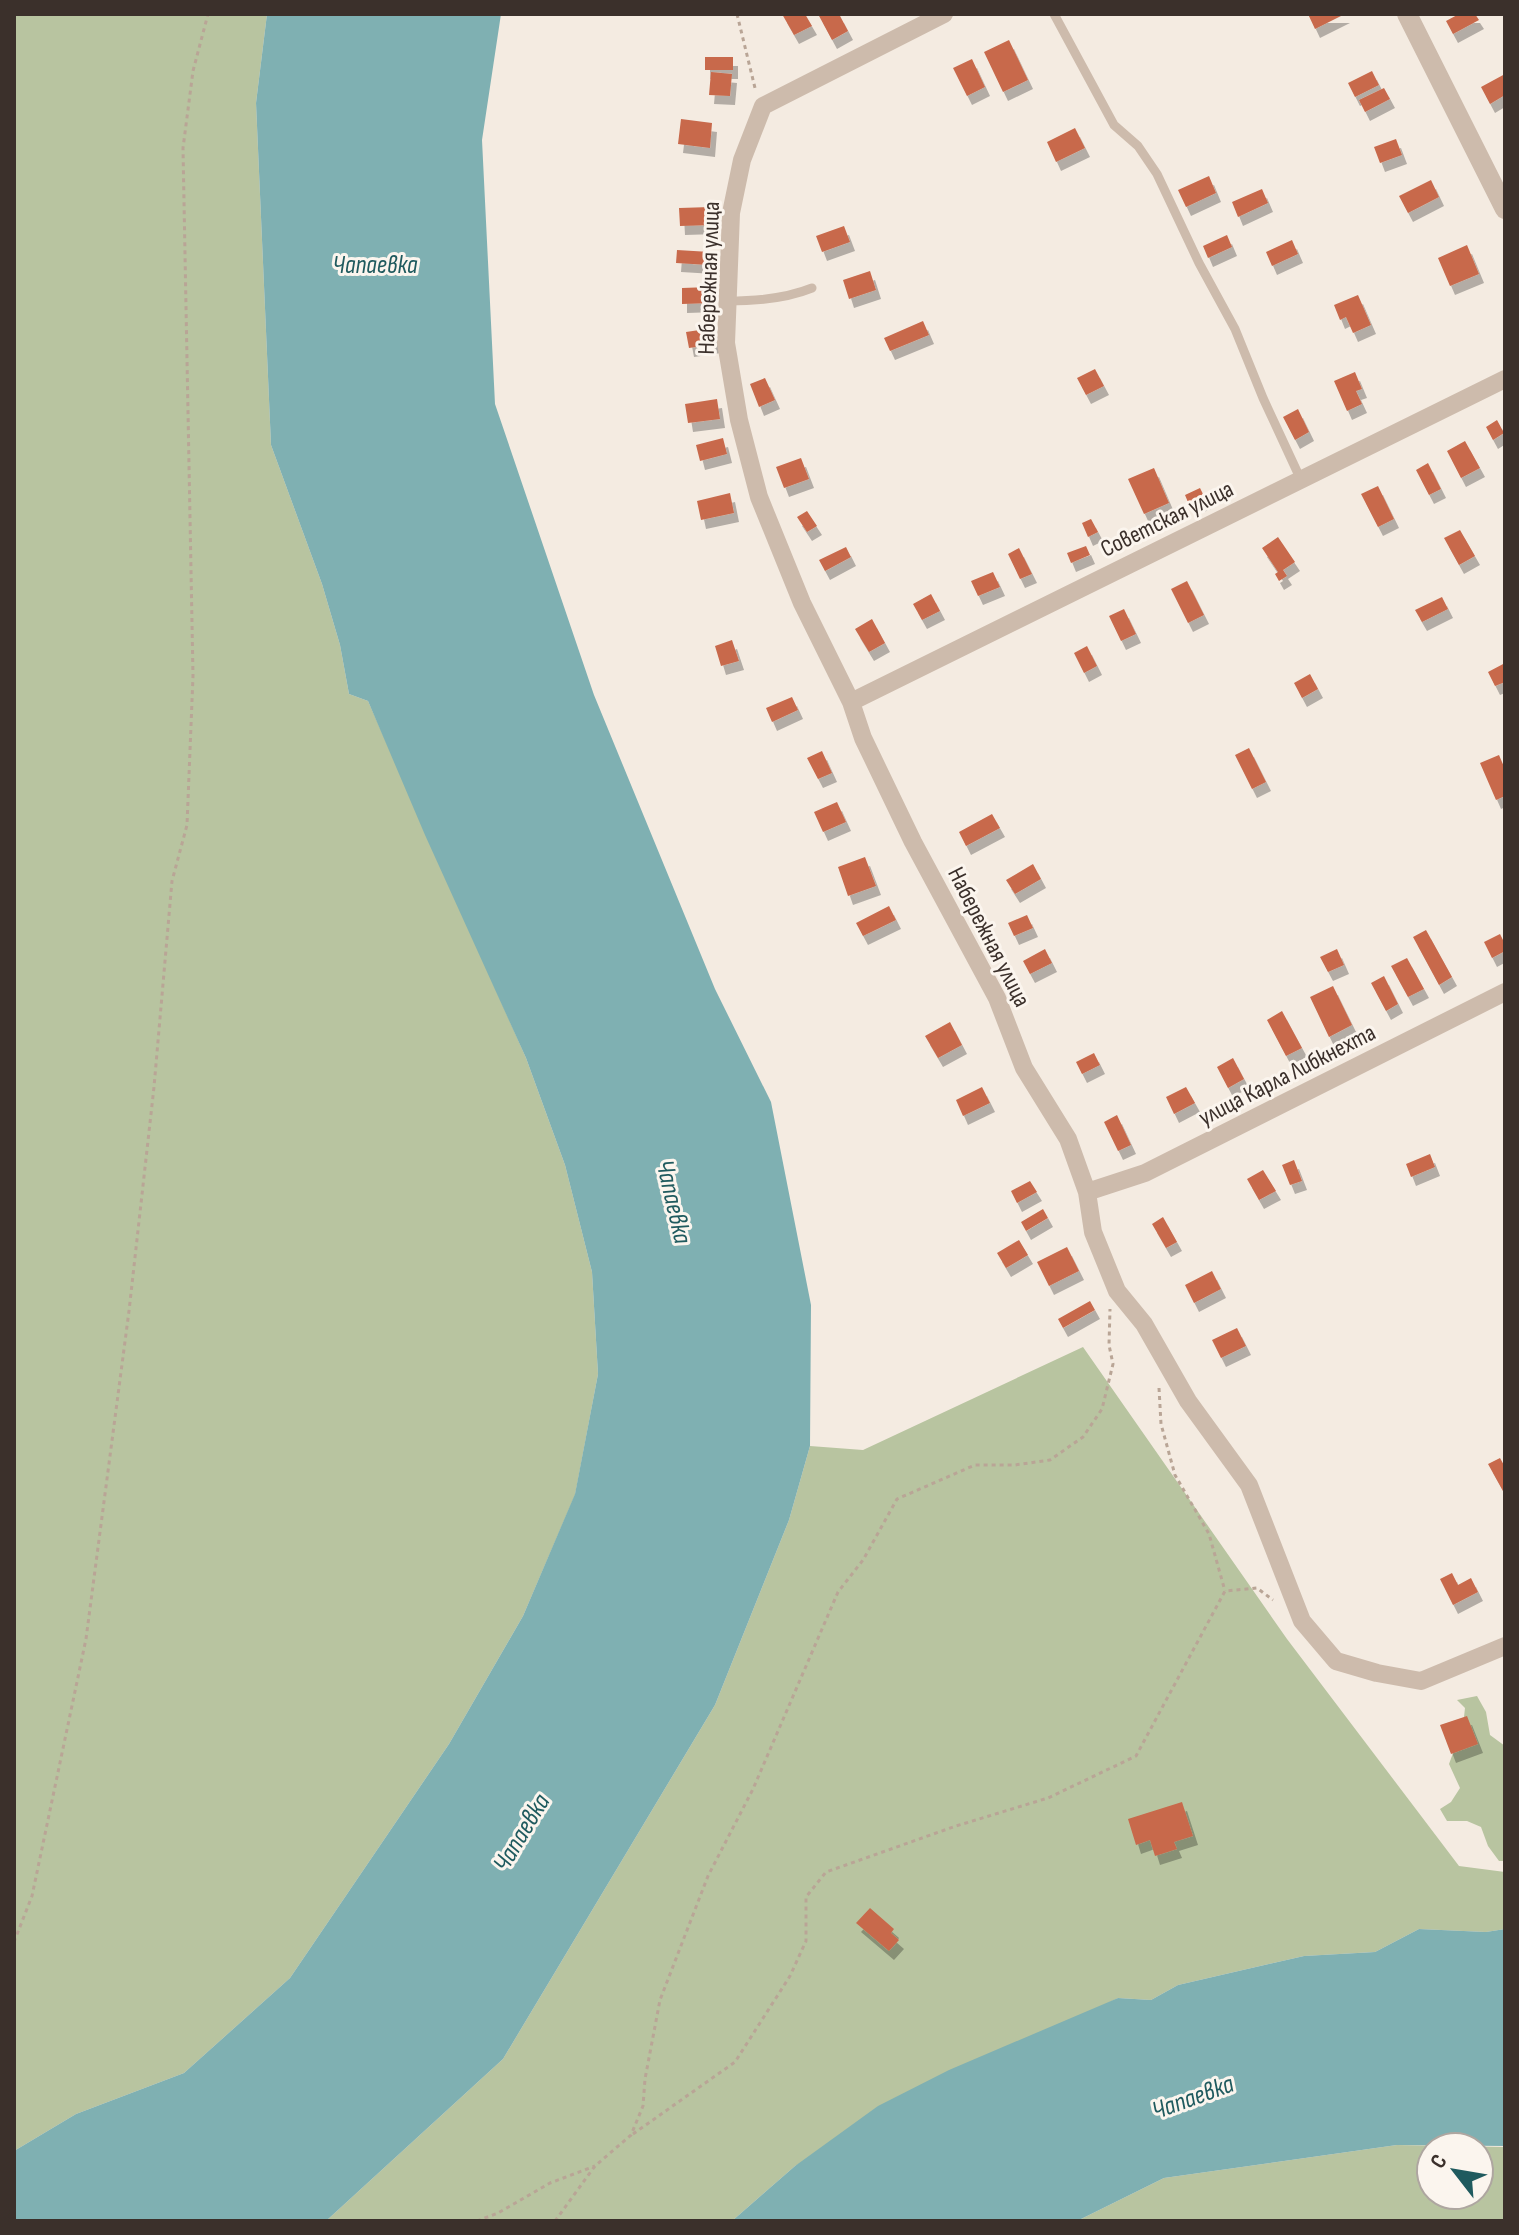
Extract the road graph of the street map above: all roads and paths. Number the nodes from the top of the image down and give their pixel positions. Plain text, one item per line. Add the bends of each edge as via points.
1 (208, 14) edge
2 (737, 14) edge
3 (944, 14) edge
4 (1054, 14) edge
5 (1407, 14) edge
6 (763, 106) junction
7 (1505, 209) edge
8 (812, 288) dead end
9 (728, 301) junction
10 (1505, 379) edge
11 (1301, 480) junction
12 (851, 702) junction
13 (1505, 992) edge
14 (1087, 1192) junction
15 (1117, 1291) junction
16 (1158, 1377) dead end
17 (1225, 1591) junction
18 (1302, 1621) junction
19 (1505, 1646) edge
20 (14, 1942) edge
21 (631, 2135) junction
22 (595, 2166) junction
23 (477, 2221) edge
24 (555, 2221) edge

1 - 20 path via 193,71 183,148 193,676 187,825 172,881 129,1311 86,1639 32,1896
2 - 6 path via 752,83
3 - 6 street
4 - 11 lane via 1114,125 1138,146 1157,174 1235,329
5 - 7 street
6 - 9 street, Набережная улица via 742,160 731,213
8 - 9 lane
9 - 12 street, Набережная улица via 726,343 759,497 802,603
10 - 11 street, Советская улица
11 - 12 street, Советская улица
12 - 14 street, Набережная улица via 913,842 997,998 1024,1068 1068,1139
13 - 14 street, улица Карла Либкнехта via 1145,1173
14 - 15 street, Набережная улица via 1093,1232
15 - 18 street, Набережная улица via 1249,1485
15 - 21 path via 1108,1314 1113,1364 1102,1409 1083,1437 1050,1460 975,1465 897,1499 838,1592 753,1789 708,1876 660,2000 643,2106
16 - 17 path via 1161,1424 1175,1475 1209,1534
17 - 18 path via 1257,1588
17 - 21 path via 1136,1756 1048,1798 826,1872 806,1897 806,1941 790,1976 735,2062
18 - 19 street, Набережная улица via 1336,1661 1421,1681
21 - 22 path
22 - 23 path
22 - 24 path

